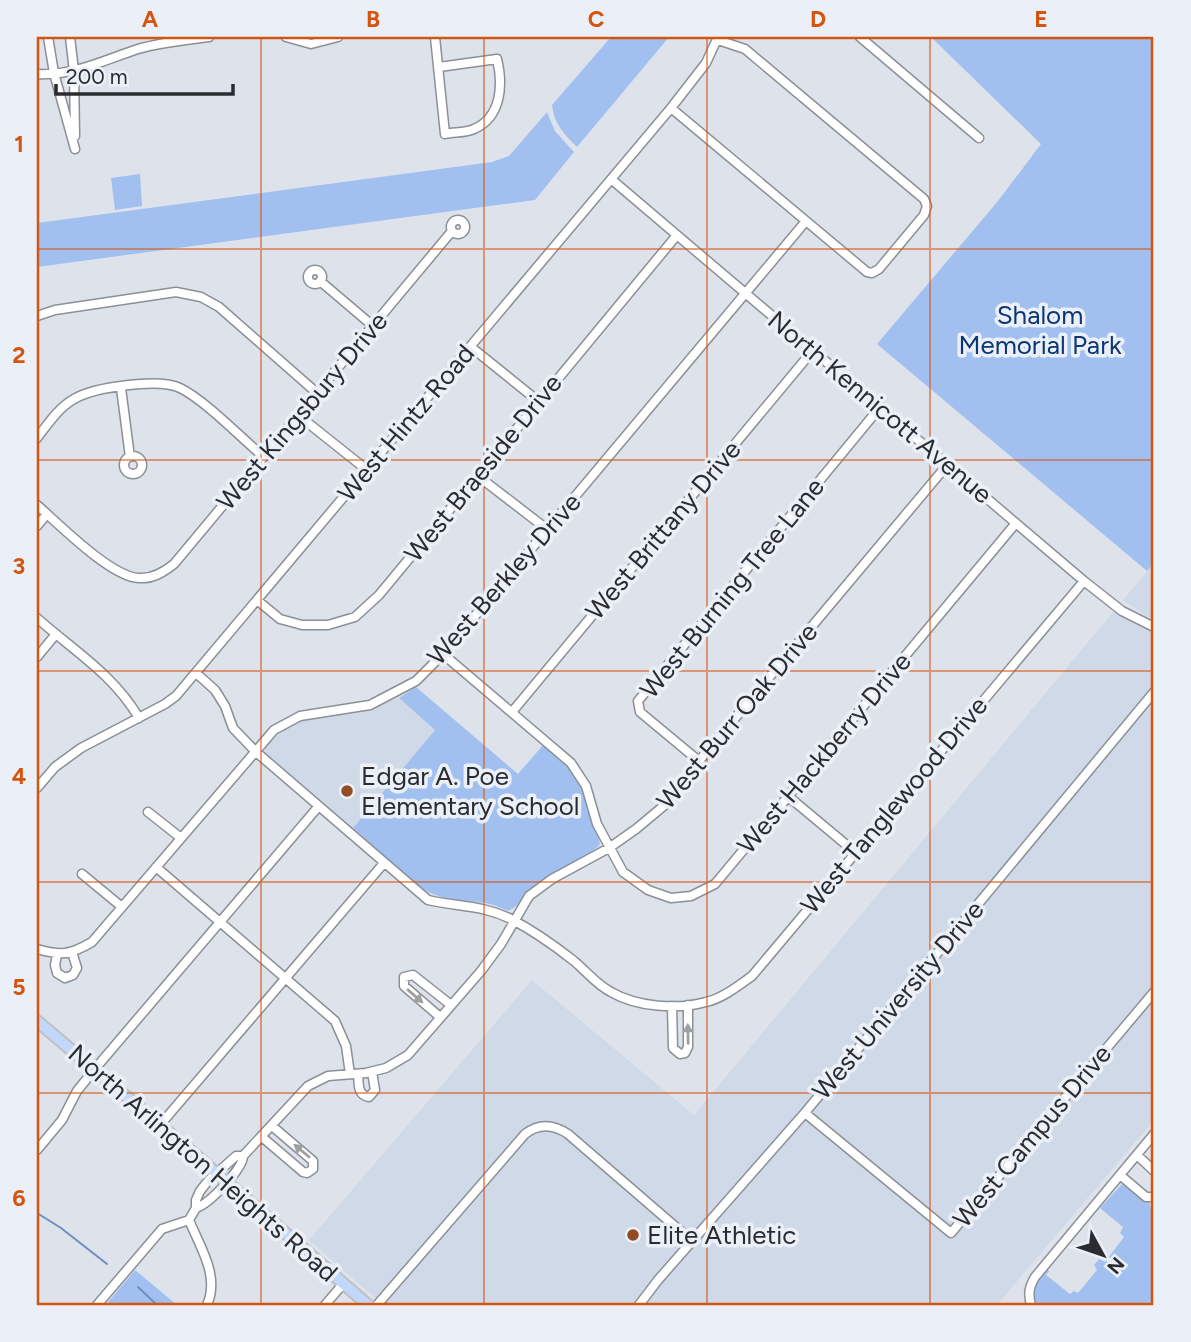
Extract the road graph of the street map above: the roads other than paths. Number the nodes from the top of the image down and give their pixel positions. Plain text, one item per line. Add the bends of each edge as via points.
1 (48, 37) edge
2 (70, 37) edge
3 (209, 37) edge
4 (286, 37) edge
5 (338, 37) edge
6 (435, 37) edge
7 (860, 37) edge
8 (718, 38) edge
9 (439, 67) junction
10 (74, 71) junction
11 (37, 74) edge
12 (54, 74) junction
13 (671, 108) junction
14 (979, 138) dead end
15 (611, 179) junction
16 (806, 221) junction
17 (452, 231) dead end
18 (677, 235) junction
19 (320, 281) dead end
20 (746, 293) junction
21 (37, 316) edge
22 (373, 326) junction
23 (471, 347) junction
24 (814, 349) junction
25 (121, 388) junction
26 (317, 393) junction
27 (538, 401) junction
28 (881, 406) junction
29 (298, 415) junction
30 (37, 438) edge
31 (130, 457) dead end
32 (264, 457) junction
33 (948, 464) junction
34 (367, 470) junction
35 (478, 476) junction
36 (37, 505) edge
37 (47, 514) junction
38 (1016, 523) junction
39 (37, 526) edge
40 (548, 530) junction
41 (1084, 581) junction
42 (257, 600) junction
43 (37, 618) edge
44 (1154, 627) edge
45 (56, 634) junction
46 (443, 654) junction
47 (37, 657) edge
48 (196, 673) junction
49 (1154, 691) edge
50 (512, 712) junction
51 (139, 718) junction
52 (255, 751) junction
53 (699, 761) junction
54 (37, 788) edge
55 (789, 797) junction
56 (318, 807) junction
57 (148, 812) dead end
58 (181, 838) junction
59 (609, 848) junction
60 (855, 852) junction
61 (384, 863) junction
62 (156, 867) junction
63 (82, 874) dead end
64 (122, 906) junction
65 (514, 920) junction
66 (221, 921) junction
67 (37, 949) edge
68 (72, 952) junction
69 (57, 955) junction
70 (287, 978) junction
71 (1154, 992) edge
72 (451, 1005) junction
73 (688, 1005) junction
74 (672, 1006) junction
75 (440, 1017) junction
76 (37, 1021) edge
77 (94, 1070) junction
78 (372, 1072) junction
79 (354, 1074) junction
80 (805, 1113) junction
81 (160, 1125) junction
82 (272, 1126) junction
83 (1154, 1134) edge
84 (262, 1137) junction
85 (37, 1150) edge
86 (1137, 1155) junction
87 (243, 1156) junction
88 (1154, 1171) edge
89 (217, 1173) junction
90 (1120, 1175) junction
91 (227, 1181) junction
92 (1154, 1197) edge
93 (196, 1208) junction
94 (189, 1220) junction
95 (692, 1241) junction
96 (343, 1284) junction
97 (97, 1305) edge
98 (207, 1305) edge
99 (326, 1305) edge
100 (368, 1305) edge
101 (377, 1305) edge
102 (639, 1305) edge
103 (1031, 1305) edge

1 - 12 street
2 - 10 street
3 - 10 street via 158,44
4 - 5 street via 311,44
6 - 9 street
7 - 14 street
8 - 13 street, West Hintz Road via 706,63
8 - 16 street via 745,50 927,206 877,271 870,273
9 - 9 street via 445,134 474,129 498,105 497,59
10 - 12 street
10 - 12 street via 75,149
11 - 12 street
13 - 15 street, West Hintz Road
13 - 16 street
15 - 18 street, North Kennicott Avenue
15 - 23 street, West Hintz Road
16 - 20 street, West Berkley Drive
17 - 22 street, West Kingsbury Drive
18 - 20 street, North Kennicott Avenue
18 - 27 street, West Braeside Drive
19 - 22 street
20 - 24 street, North Kennicott Avenue
20 - 40 street, West Berkley Drive
21 - 26 street via 176,292 201,297 219,307
22 - 26 street, West Kingsbury Drive
23 - 27 street
23 - 34 street, West Hintz Road
24 - 28 street, North Kennicott Avenue
24 - 50 street, West Brittany Drive
25 - 30 street via 71,400
25 - 31 street
25 - 32 street via 156,383 178,387
26 - 29 street, West Kingsbury Drive
27 - 35 street, West Braeside Drive
28 - 33 street, North Kennicott Avenue
28 - 53 street, West Burning Tree Lane via 638,701 640,712
29 - 32 street, West Kingsbury Drive
29 - 34 street
32 - 37 street, West Kingsbury Drive via 174,564 144,578 113,570
33 - 38 street, North Kennicott Avenue
33 - 53 street, West Burr Oak Drive
34 - 42 street, West Hintz Road
35 - 40 street
35 - 42 street, West Braeside Drive via 355,617 328,625 302,625 280,619
36 - 37 street
37 - 39 street
38 - 41 street, North Kennicott Avenue
38 - 55 street, West Hackberry Drive
40 - 46 street, West Berkley Drive
41 - 44 street, North Kennicott Avenue via 1122,611
41 - 60 street, West Tanglewood Drive
42 - 48 street, West Hintz Road
43 - 45 street
45 - 47 street
45 - 51 street via 108,676
46 - 50 street, West Hackberry Drive
46 - 52 street, West Berkley Drive via 416,681 370,705 300,716 274,730
48 - 51 street, West Hintz Road via 176,696
48 - 52 street, West Tanglewood Drive via 215,690 233,728
49 - 80 street, West University Drive
50 - 59 street, West Hackberry Drive via 571,763 586,786
51 - 54 street, West Hintz Road via 81,748
52 - 56 street, West Tanglewood Drive
52 - 58 street, West Berkley Drive
53 - 59 street, West Burr Oak Drive via 666,804
55 - 59 street, West Hackberry Drive via 715,884 691,896 671,898 648,890 623,872
55 - 60 street
56 - 61 street, West Tanglewood Drive
56 - 66 street
57 - 58 street
58 - 62 street, West Berkley Drive
59 - 65 street, West Burr Oak Drive via 529,896
60 - 73 street, West Tanglewood Drive via 752,976 719,997
61 - 65 street, West Tanglewood Drive via 428,900 485,908
61 - 70 street
62 - 64 street, West Berkley Drive
62 - 66 street
63 - 64 street
64 - 68 street, West Berkley Drive via 92,943
65 - 72 street, West Burr Oak Drive via 481,971
65 - 74 street, West Tanglewood Drive via 610,992
66 - 70 street
66 - 77 street
67 - 69 street
68 - 69 street
68 - 69 street via 77,968 65,978 57,973
70 - 79 street via 335,1021
70 - 81 street
71 - 80 street, West Campus Drive via 951,1233
72 - 75 street, West Burr Oak Drive
72 -> 75 street via 413,975 404,977 404,986
73 - 74 street, West Tanglewood Drive
74 -> 73 street via 673,1048 680,1054 688,1047
75 - 78 street, West Burr Oak Drive via 408,1055
76 - 77 main road, North Arlington Heights Road
77 - 81 main road, North Arlington Heights Road
77 - 85 street
78 - 79 street, West Burr Oak Drive
78 - 79 street via 375,1090 369,1097 363,1096
79 - 82 street, West Burr Oak Drive via 328,1076 307,1086
80 - 95 street, West University Drive
81 - 89 main road, North Arlington Heights Road
82 - 84 street, West Burr Oak Drive
84 -> 82 street via 303,1172 313,1169 313,1161
83 - 86 street
84 - 87 street, West Burr Oak Drive
86 - 88 street
86 - 90 street
87 - 89 street via 236,1156
87 - 91 street
89 - 91 main road, North Arlington Heights Road
89 - 93 street via 200,1191
90 - 92 street via 1146,1197
90 - 103 street via 1035,1277
91 - 93 street via 205,1205
91 - 96 main road, North Arlington Heights Road
93 - 94 street
94 - 97 street via 162,1229
94 - 98 street via 213,1277
95 - 101 street via 568,1134 543,1125 524,1134
95 - 102 street, West University Drive
96 - 99 street
96 - 100 main road, North Arlington Heights Road

